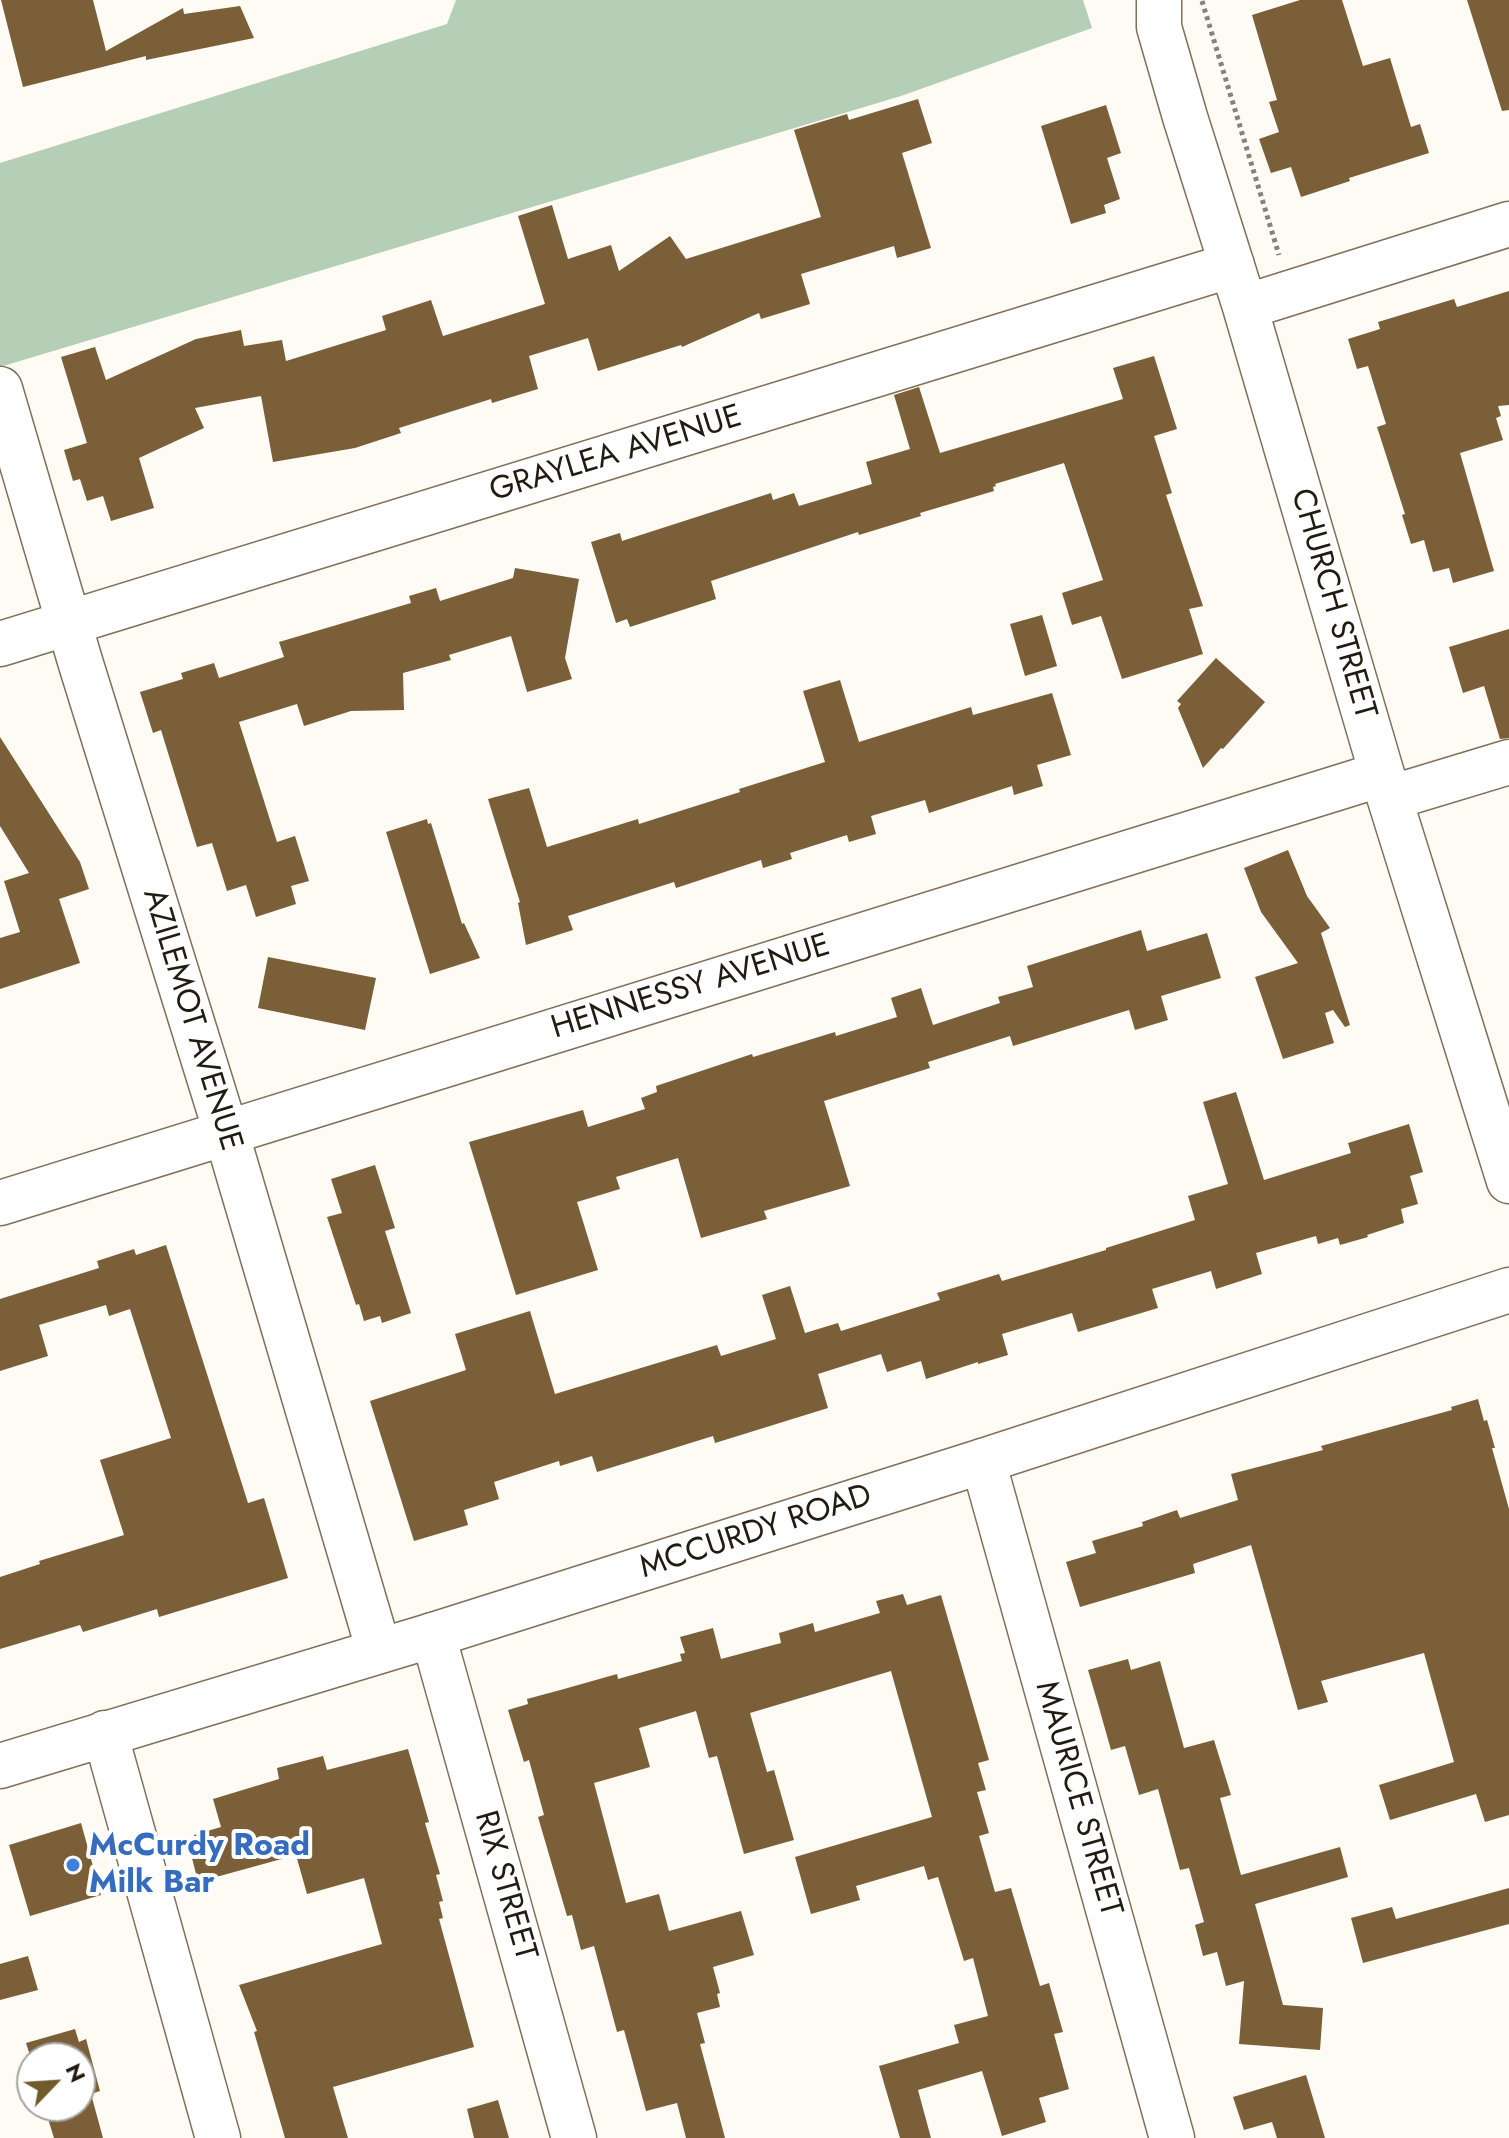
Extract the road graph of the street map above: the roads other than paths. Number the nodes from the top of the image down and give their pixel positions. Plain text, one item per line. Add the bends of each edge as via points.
1 (1153, 9) edge
2 (1509, 224) edge
3 (1232, 265) junction
4 (1245, 307) junction
5 (0, 389) edge
6 (68, 623) junction
7 (0, 644) edge
8 (1509, 762) edge
9 (1386, 786) junction
10 (226, 1132) junction
11 (1509, 1181) edge
12 (0, 1203) edge
13 (1509, 1290) edge
14 (983, 1461) junction
15 (433, 1635) junction
16 (379, 1651) junction
17 (105, 1733) junction
18 (0, 1766) edge
19 (218, 2138) edge
20 (574, 2138) edge
21 (1172, 2138) edge

1 - 3 street, CHURCH STREET
2 - 4 street
3 - 4 street, CHURCH STREET
3 - 6 street, GRAYLEA AVENUE
4 - 9 street, CHURCH STREET
5 - 6 street, AZILEMOT AVENUE
6 - 7 street, GRAYLEA AVENUE
6 - 10 street, AZILEMOT AVENUE
8 - 9 street, HENNESSY AVENUE
9 - 10 street, HENNESSY AVENUE
9 - 11 street, CHURCH STREET
10 - 12 street, HENNESSY AVENUE
10 - 16 street, AZILEMOT AVENUE
13 - 14 street, MCCURDY ROAD
14 - 15 street, MCCURDY ROAD
14 - 21 street, MAURICE STREET
15 - 16 street, MCCURDY ROAD
15 - 20 street, RIX STREET
16 - 17 street, MCCURDY ROAD
17 - 18 street, MCCURDY ROAD
17 - 19 street

